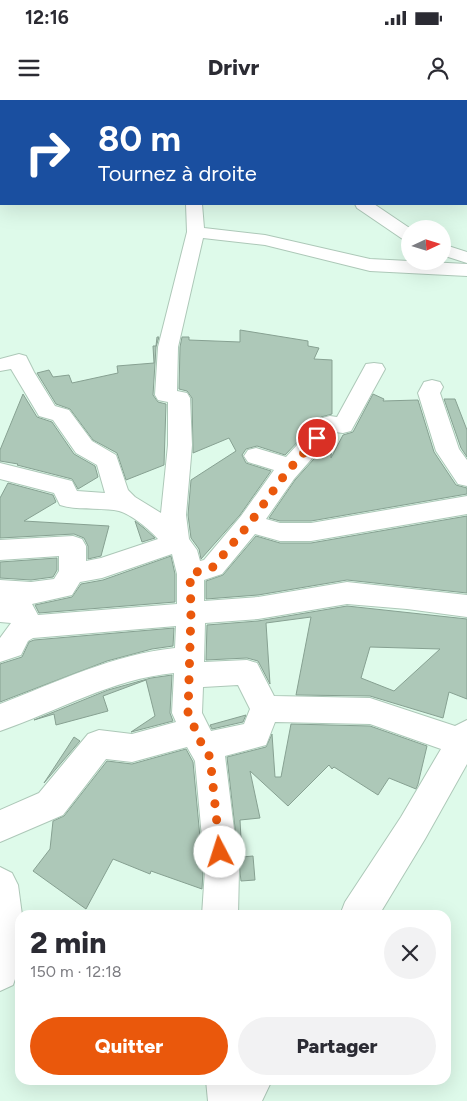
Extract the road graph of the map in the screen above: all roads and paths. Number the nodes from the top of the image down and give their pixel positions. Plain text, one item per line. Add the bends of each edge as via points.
1 (194, 205) edge
2 (364, 205) edge
3 (401, 230) edge
4 (196, 232) junction
5 (451, 252) edge
6 (467, 258) edge
7 (467, 270) edge
8 (0, 365) edge
9 (374, 369) dead end
10 (432, 386) dead end
11 (256, 456) dead end
12 (291, 467) junction
13 (3, 476) edge
14 (467, 478) edge
15 (126, 503) junction
16 (467, 505) edge
17 (250, 523) junction
18 (177, 542) junction
19 (0, 550) edge
20 (72, 573) junction
21 (190, 574) junction
22 (0, 591) edge
23 (467, 606) edge
24 (0, 611) edge
25 (191, 612) junction
26 (27, 627) junction
27 (0, 650) edge
28 (189, 667) junction
29 (265, 709) junction
30 (0, 718) edge
31 (464, 738) edge
32 (199, 739) junction
33 (0, 826) edge
34 (0, 885) edge
35 (220, 910) edge
36 (361, 910) edge
37 (0, 972) edge
38 (226, 1085) edge
39 (249, 1085) edge
40 (228, 1101) edge
41 (239, 1101) edge

1 - 4 street
2 - 3 street
4 - 7 street via 265,240 370,265
4 - 18 street via 168,347 166,395 179,398 180,445 173,515
5 - 6 street
8 - 15 street via 19,360 47,411 61,415 84,447 108,461 117,493
9 - 12 street via 343,426 330,423
10 - 14 street via 429,393 448,451
11 - 12 street
12 - 17 street
13 - 15 street via 63,487 68,499
15 - 18 street via 158,523
16 - 17 street via 311,532 280,532
17 - 21 street via 213,567
18 - 20 street via 102,568
18 - 21 street via 184,550
19 - 20 street via 73,546
20 - 22 street via 62,588 31,593
21 - 25 street
23 - 25 street via 347,594 258,608
24 - 26 street via 24,612
25 - 26 street
25 - 28 street
26 - 27 street via 18,633 11,647
28 - 29 street via 247,672
28 - 30 street via 149,663 107,675
28 - 32 street via 188,713
29 - 31 street via 370,711
29 - 32 street via 255,735
31 - 36 street
32 - 33 street via 132,748 99,744 51,804
32 - 35 street via 210,757 222,870
34 - 37 street via 4,904 5,949
38 - 40 street
39 - 41 street

